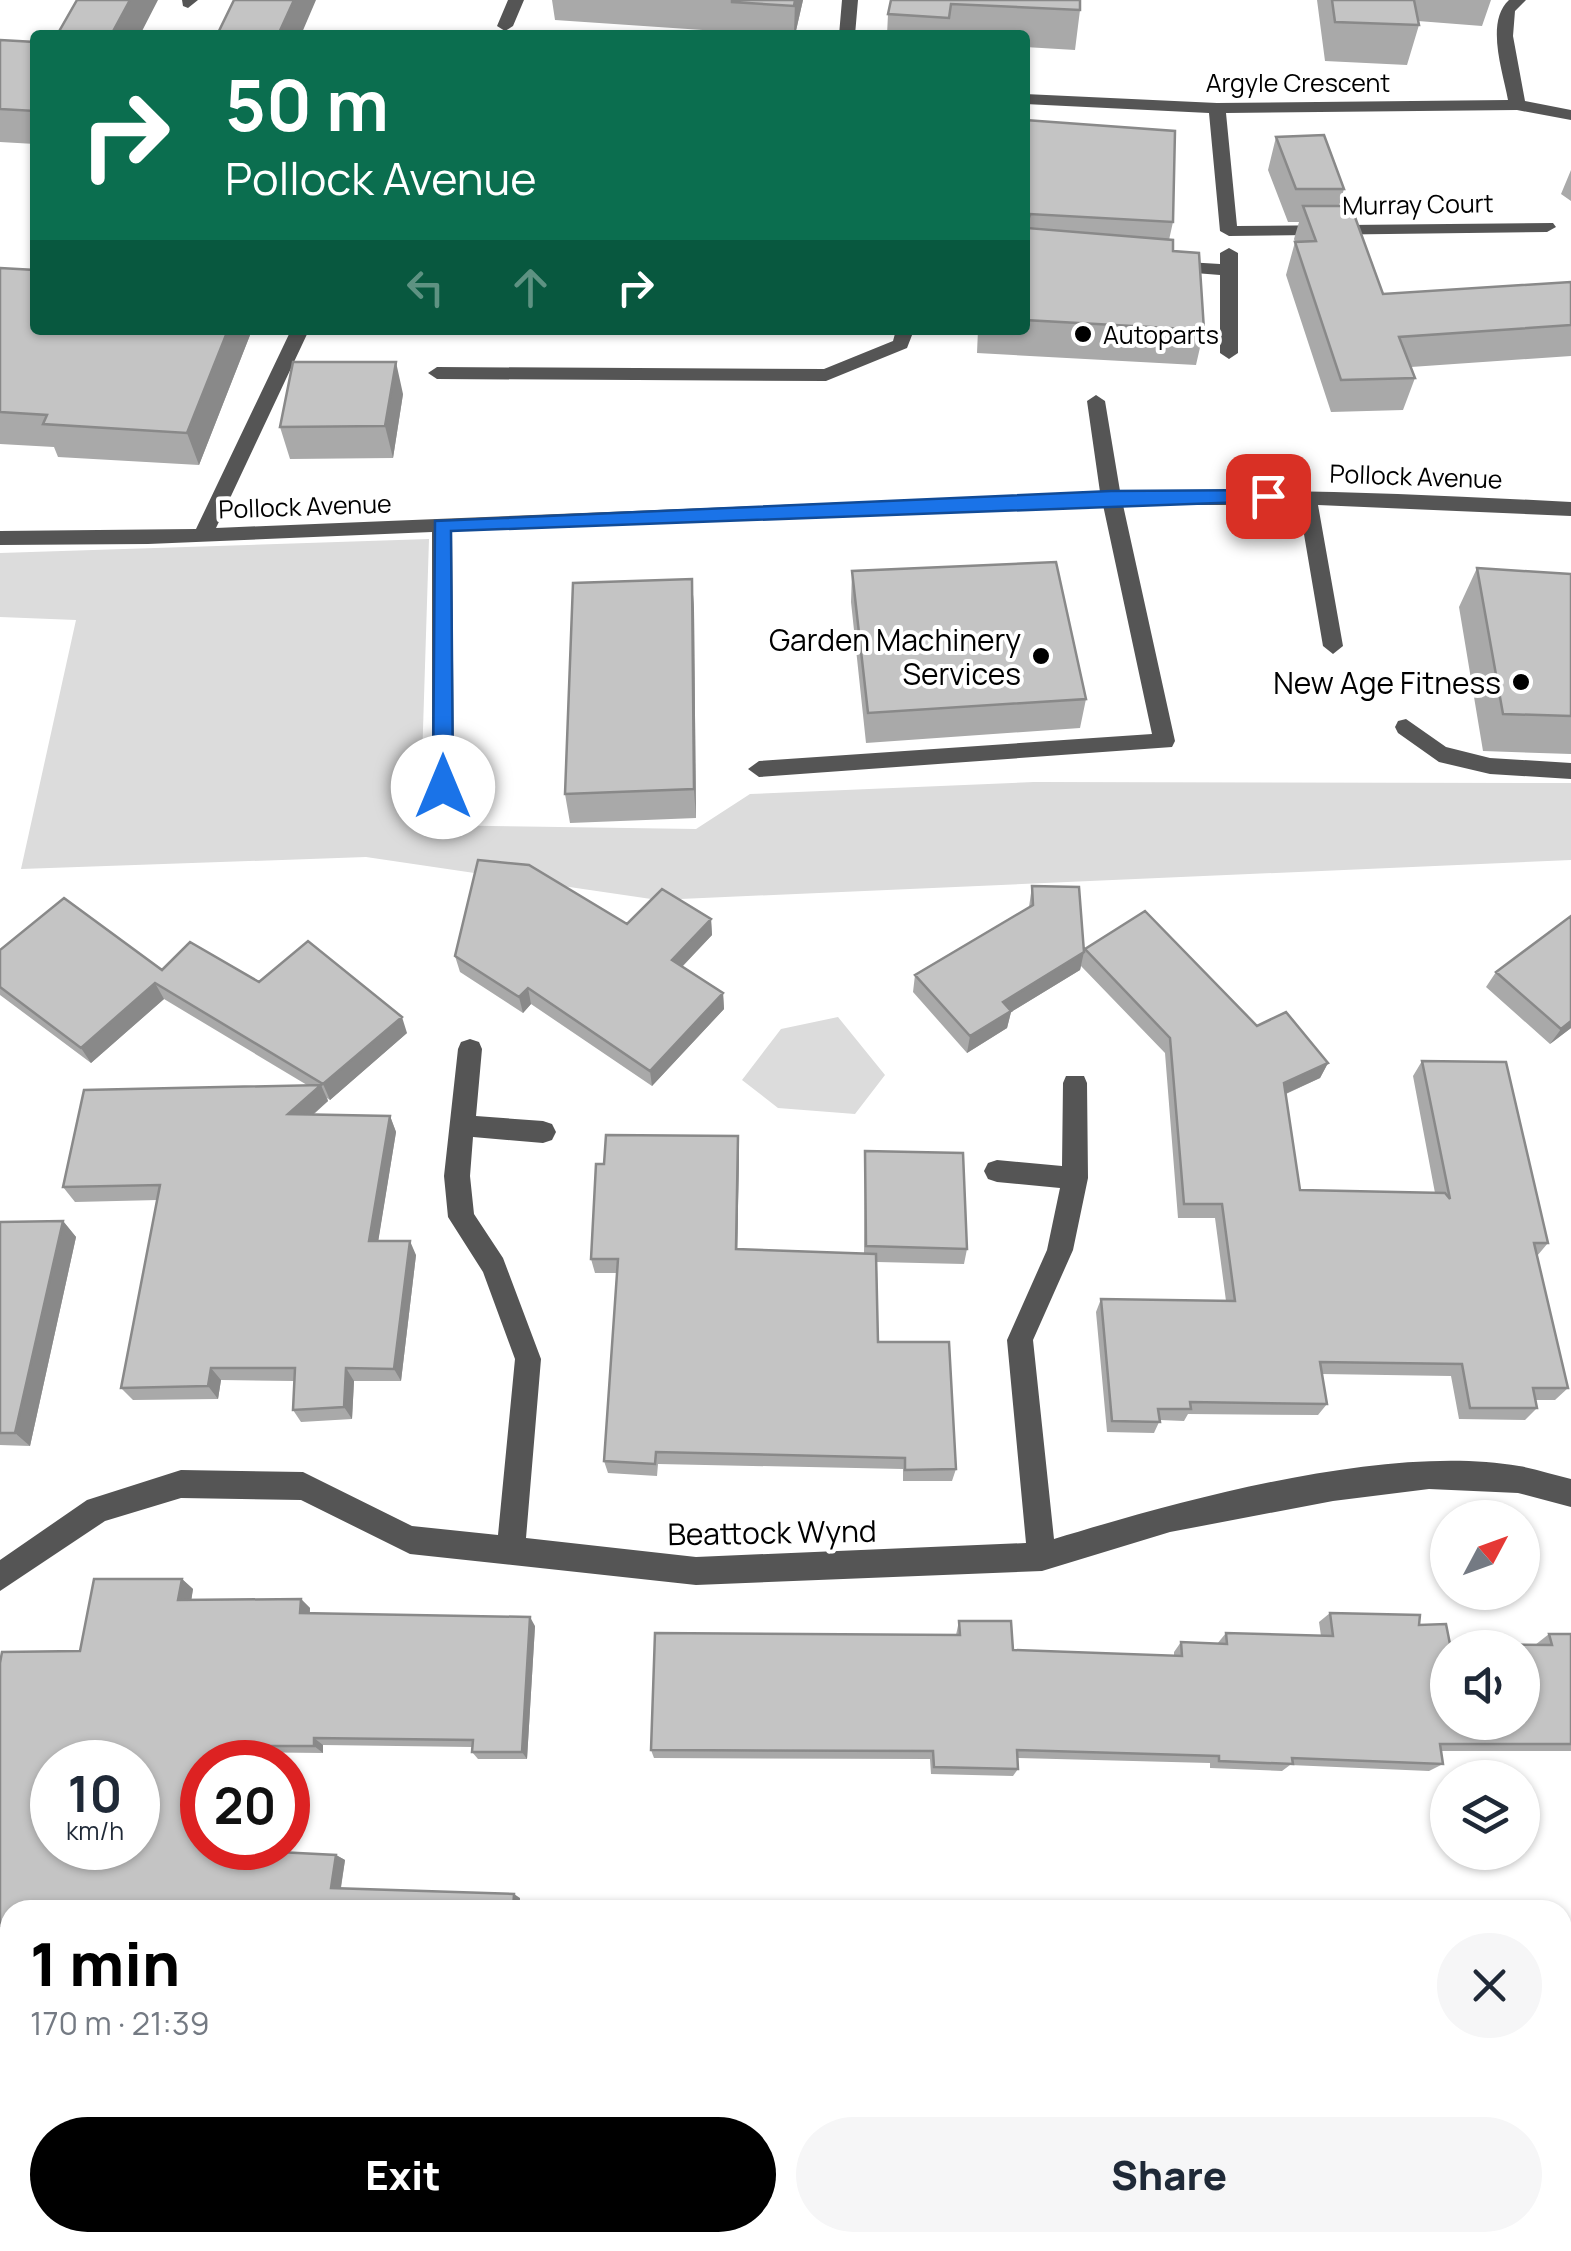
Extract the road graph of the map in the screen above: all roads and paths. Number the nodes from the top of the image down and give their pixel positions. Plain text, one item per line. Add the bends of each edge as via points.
1 (516, 0) edge
2 (850, 0) edge
3 (1518, 0) edge
4 (505, 26) dead end
5 (847, 30) edge
6 (1030, 99) edge
7 (1518, 105) junction
8 (1217, 108) junction
9 (1571, 115) edge
10 (1547, 227) dead end
11 (1229, 230) junction
12 (1155, 266) edge
13 (1230, 270) junction
14 (298, 335) edge
15 (904, 335) edge
16 (1230, 353) dead end
17 (437, 373) dead end
18 (1096, 401) dead end
19 (1306, 496) junction
20 (1111, 497) junction
21 (1571, 509) edge
22 (442, 526) junction
23 (203, 536) junction
24 (0, 538) edge
25 (1334, 646) dead end
26 (1406, 727) dead end
27 (760, 768) dead end
28 (1571, 771) edge
29 (443, 787) dead end
30 (470, 1050) dead end
31 (1074, 1083) dead end
32 (464, 1126) junction
33 (544, 1132) dead end
34 (997, 1171) dead end
35 (1075, 1178) junction
36 (1571, 1493) edge
37 (511, 1551) junction
38 (1042, 1557) junction
39 (0, 1577) edge

1 - 4 street
2 - 5 street
3 - 7 street via 1507,10 1505,36
6 - 8 street, Argyle Crescent
7 - 8 street, Argyle Crescent
7 - 9 street, Argyle Crescent
8 - 11 street
10 - 11 street, Murray Court
11 - 13 street
12 - 13 street
13 - 16 street
14 - 23 street
15 - 17 street via 901,344 826,376
18 - 20 street
19 - 20 street, Pollock Avenue
19 - 21 street, Pollock Avenue
19 - 25 street
20 - 22 street, Pollock Avenue
20 - 27 street via 1164,741
22 - 23 street, Pollock Avenue
22 - 29 street
23 - 24 street, Pollock Avenue
26 - 28 street via 1439,754 1490,766
30 - 32 street
31 - 35 street
32 - 33 street
32 - 37 street via 456,1176 461,1217 494,1266 528,1359
34 - 35 street
35 - 38 street via 1060,1250 1020,1340
36 - 38 street, Beattock Wynd via 1518,1479 1410,1478 1170,1518
37 - 38 street, Beattock Wynd via 696,1571
37 - 39 street, Beattock Wynd via 410,1540 303,1486 181,1484 97,1510

